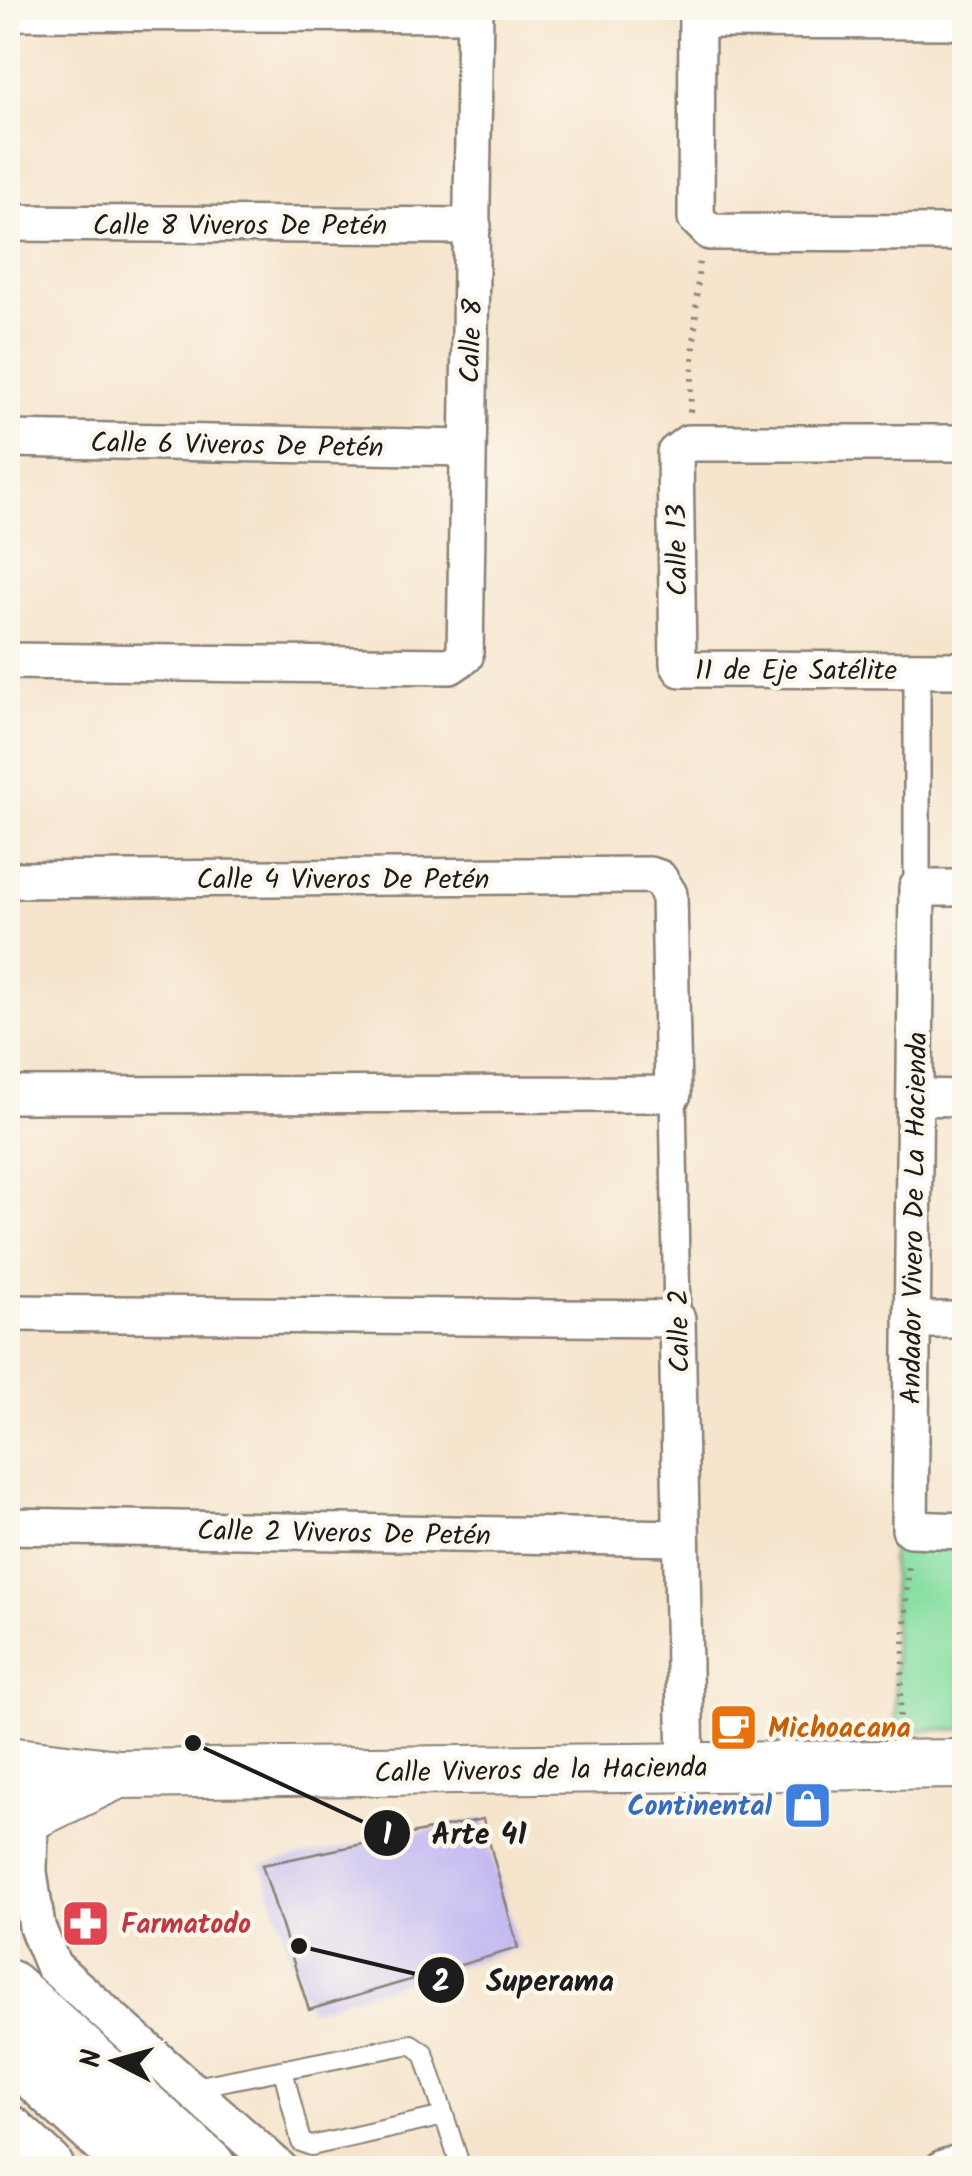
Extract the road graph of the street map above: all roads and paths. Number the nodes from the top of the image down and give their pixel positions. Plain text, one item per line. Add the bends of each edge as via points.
1 (475, 11) edge
2 (8, 12) edge
3 (697, 14) edge
4 (964, 21) edge
5 (698, 222) junction
6 (8, 223) edge
7 (472, 226) junction
8 (964, 233) edge
9 (8, 439) edge
10 (688, 443) junction
11 (964, 444) edge
12 (467, 448) junction
13 (8, 662) edge
14 (678, 664) joint
15 (917, 670) junction
16 (964, 670) edge
17 (8, 880) edge
18 (917, 888) junction
19 (964, 888) edge
20 (670, 894) joint
21 (673, 1094) junction
22 (8, 1096) edge
23 (915, 1097) junction
24 (964, 1098) edge
25 (8, 1312) edge
26 (678, 1319) junction
27 (912, 1320) junction
28 (964, 1320) edge
29 (8, 1526) edge
30 (910, 1529) junction
31 (964, 1530) edge
32 (681, 1538) junction
33 (12, 1762) edge
34 (964, 1764) edge
35 (897, 1766) junction
36 (686, 1768) junction
37 (118, 1774) junction
38 (19, 1818) edge
39 (8, 1988) edge
40 (8, 2048) edge
41 (283, 2070) junction
42 (189, 2088) junction
43 (444, 2116) junction
44 (8, 2134) edge
45 (964, 2162) edge
46 (46, 2168) edge
47 (140, 2168) edge
48 (208, 2168) edge
49 (279, 2168) edge
50 (461, 2168) edge
51 (943, 2168) edge

1 - 2 street
1 - 7 street, Calle 8
3 - 4 street
3 - 5 street
5 - 8 street via 710,232
5 - 10 path
6 - 7 street, Calle 8 Viveros De Petén
7 - 12 street, Calle 8
9 - 12 street, Calle 6 Viveros De Petén
10 - 11 street
10 - 14 street, Calle 13 via 675,452
12 - 13 street, Calle 8 via 465,656 450,666
14 - 15 street, 11 de Eje Satélite via 687,670
15 - 16 street, 11 de Eje Satélite
15 - 18 street, Andador Vivero De La Hacienda
17 - 20 street, Calle 4 Viveros De Petén via 649,875
18 - 19 street
18 - 23 street, Andador Vivero De La Hacienda
20 - 21 street, Calle 2
21 - 22 street
21 - 26 street, Calle 2
23 - 24 street
23 - 27 street, Andador Vivero De La Hacienda
25 - 26 street
26 - 32 street, Calle 2
27 - 28 street
27 - 30 street, Andador Vivero De La Hacienda
29 - 32 street, Calle 2 Viveros De Petén
30 - 31 street
30 - 35 path
32 - 36 street, Calle 2
33 - 37 main road, Calle Viveros de la Hacienda
33 - 38 street
34 - 35 main road, Calle Viveros de la Hacienda
35 - 36 main road, Calle Viveros de la Hacienda
36 - 37 main road, Calle Viveros de la Hacienda
37 - 38 main road, Calle Viveros de la Hacienda
38 - 42 street via 38,1927 53,1966
39 - 48 main road
40 - 47 main road
41 - 42 lane
41 - 43 lane via 411,2044 424,2053
41 - 43 lane via 301,2142 310,2146
42 - 49 street
43 - 50 lane
44 - 46 main road
45 - 51 street

